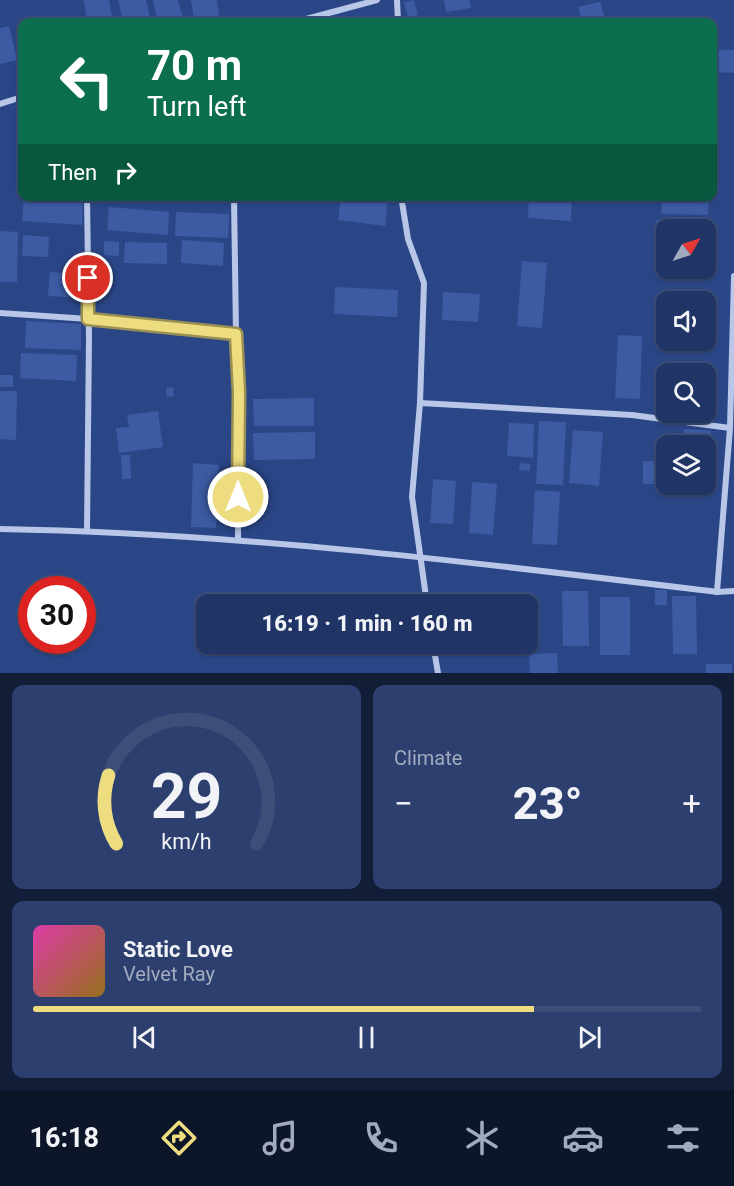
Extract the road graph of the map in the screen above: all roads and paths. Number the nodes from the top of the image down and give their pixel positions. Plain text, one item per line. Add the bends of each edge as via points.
1 (377, 0) edge
2 (397, 0) edge
3 (309, 18) edge
4 (398, 18) edge
5 (18, 98) edge
6 (0, 104) edge
7 (87, 201) edge
8 (234, 201) edge
9 (402, 201) edge
10 (734, 276) edge
11 (0, 313) edge
12 (88, 319) junction
13 (236, 334) junction
14 (420, 403) junction
15 (730, 428) junction
16 (0, 529) edge
17 (87, 531) junction
18 (238, 540) junction
19 (419, 556) junction
20 (734, 591) edge
21 (717, 592) junction
22 (425, 594) edge
23 (435, 654) edge
24 (438, 673) edge

1 - 3 street
2 - 4 street
5 - 6 street
7 - 12 street
8 - 13 street
9 - 14 street via 408,239 424,283
10 - 15 street
11 - 12 street
12 - 13 street
12 - 17 street
13 - 18 street
14 - 15 street via 632,415
14 - 19 street via 412,497
15 - 21 street
16 - 17 street
17 - 18 street
18 - 19 street
19 - 21 street
19 - 22 street
20 - 21 street
23 - 24 street

